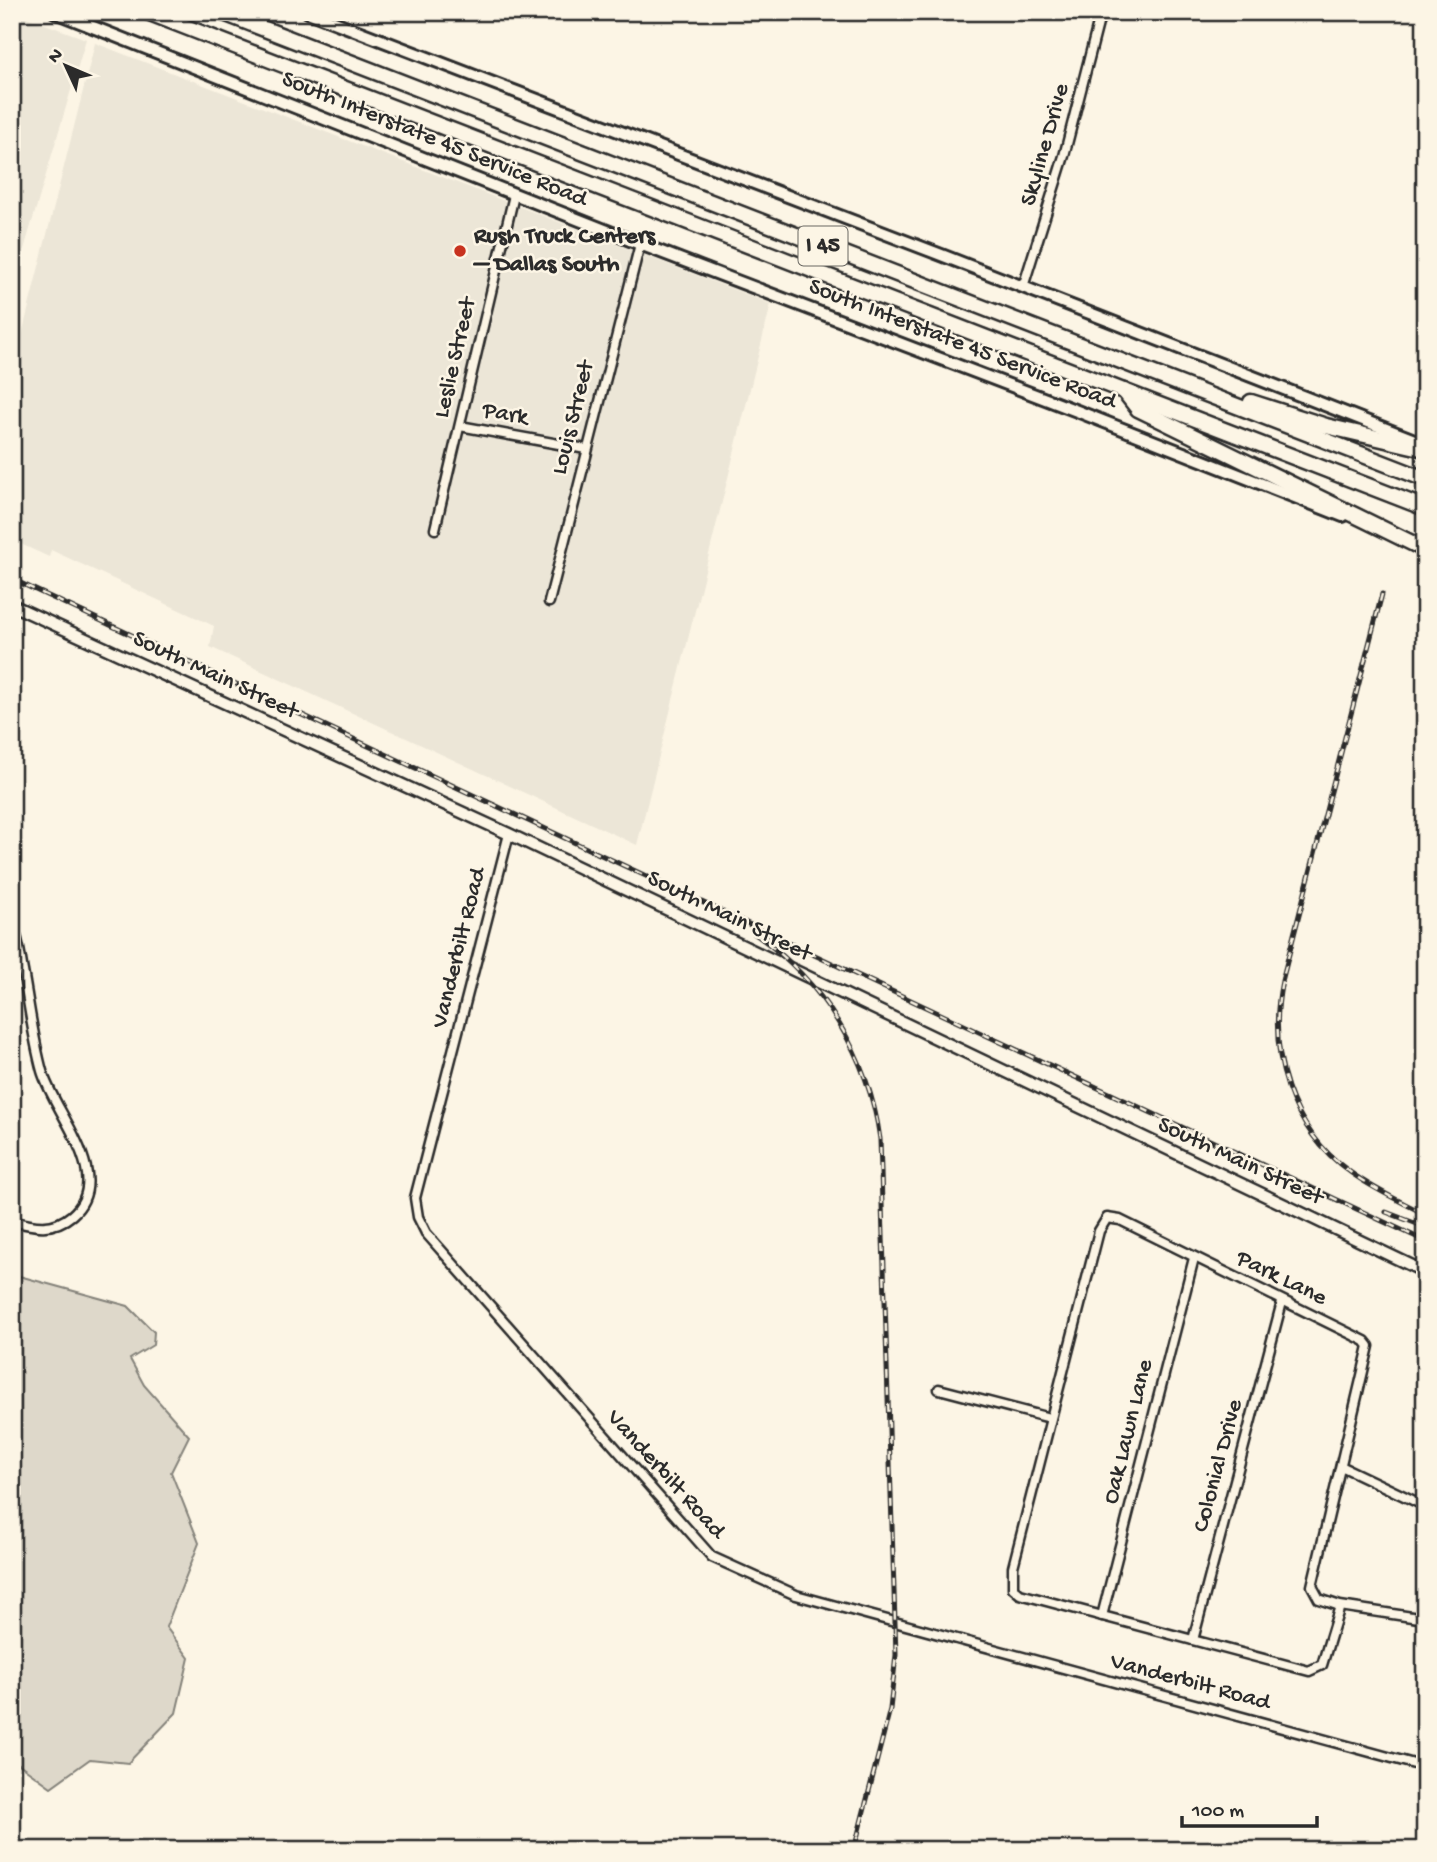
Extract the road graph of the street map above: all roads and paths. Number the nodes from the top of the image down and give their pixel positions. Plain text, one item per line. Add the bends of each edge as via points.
1 (55, 12) edge
2 (147, 12) edge
3 (221, 12) edge
4 (308, 12) edge
5 (1101, 12) edge
6 (514, 195) junction
7 (640, 244) junction
8 (1023, 287) junction
9 (1191, 388) junction
10 (1124, 391) junction
11 (460, 426) junction
12 (1425, 447) edge
13 (586, 449) junction
14 (1425, 479) edge
15 (1425, 508) edge
16 (435, 529) dead end
17 (1423, 548) edge
18 (549, 602) dead end
19 (12, 605) edge
20 (509, 834) junction
21 (12, 925) edge
22 (12, 1222) edge
23 (1194, 1258) junction
24 (1425, 1272) edge
25 (1282, 1302) junction
26 (939, 1389) dead end
27 (1050, 1418) junction
28 (1341, 1466) junction
29 (1425, 1506) edge
30 (1425, 1602) edge
31 (1340, 1606) junction
32 (1102, 1616) junction
33 (1422, 1618) edge
34 (1193, 1640) junction
35 (1425, 1767) edge

1 - 6 main road, South Interstate 45 Service Road
2 - 10 highway, I 45
3 - 9 highway, I 45
4 - 8 main road
5 - 8 street, Skyline Drive via 1064,156
6 - 7 main road, South Interstate 45 Service Road
6 - 11 street, Leslie Street
7 - 13 street, Louis Street
7 - 17 main road, South Interstate 45 Service Road
8 - 12 main road
9 - 12 highway via 1326,426
9 - 14 highway, I 45
10 - 15 highway, I 45
10 - 17 highway via 1138,409
11 - 13 street, Park
11 - 16 street, Leslie Street
13 - 18 street, Louis Street
19 - 20 street, South Main Street
20 - 24 street, South Main Street
20 - 35 street, Vanderbilt Road via 415,1198 418,1217 426,1233 712,1557 796,1595
21 - 22 street via 42,1070 82,1154 89,1181 87,1195 67,1219 45,1228
23 - 25 street, Park Lane
23 - 27 street, Park Lane via 1120,1220 1107,1218
23 - 32 street, Oak Lawn Lane
25 - 28 street, Park Lane via 1368,1346
25 - 34 street, Colonial Drive
26 - 27 street
27 - 32 street, Park Lane via 1010,1580 1020,1594
28 - 29 street
28 - 31 street, Park Lane via 1312,1586 1319,1599
30 - 33 street
31 - 33 street, Park Lane
31 - 34 street, Park Lane via 1327,1655 1317,1670
32 - 34 street, Park Lane

